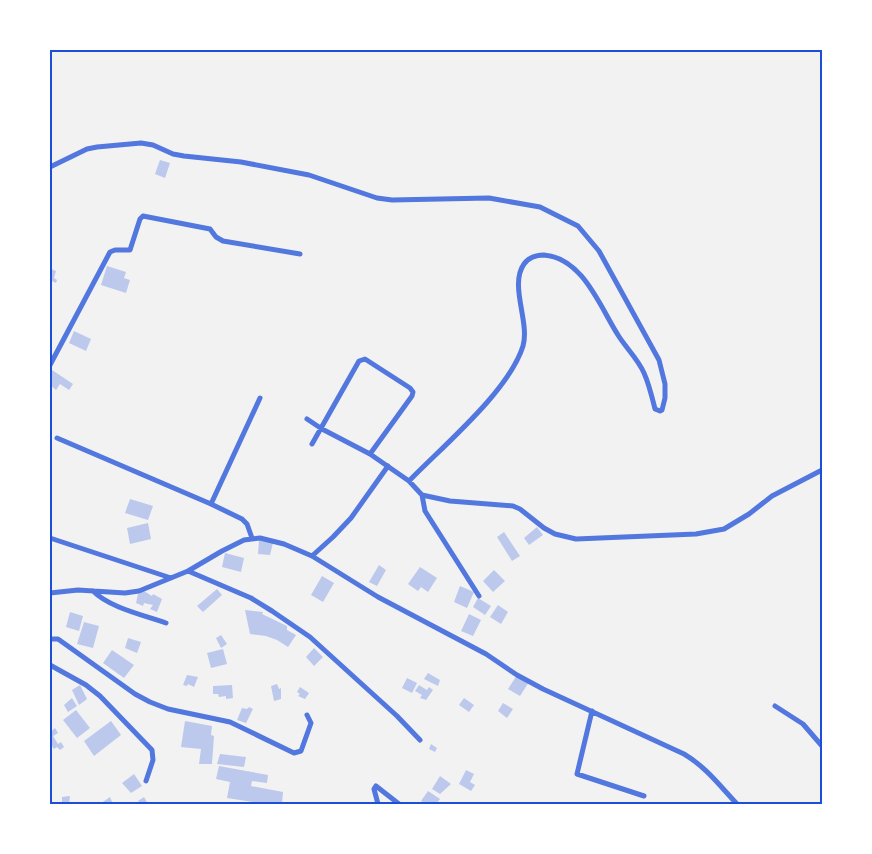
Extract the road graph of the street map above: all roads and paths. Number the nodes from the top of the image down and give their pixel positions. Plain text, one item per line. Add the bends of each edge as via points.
1 (50, 167) edge
2 (300, 254) dead end
3 (50, 365) edge
4 (260, 398) dead end
5 (307, 419) dead end
6 (322, 429) junction
7 (57, 438) dead end
8 (312, 444) dead end
9 (371, 452) junction
10 (388, 466) junction
11 (822, 470) edge
12 (409, 481) junction
13 (422, 495) junction
14 (211, 504) junction
15 (50, 538) edge
16 (252, 538) junction
17 (312, 556) junction
18 (188, 571) junction
19 (172, 578) junction
20 (93, 591) junction
21 (50, 593) edge
22 (479, 596) dead end
23 (166, 623) dead end
24 (50, 638) edge
25 (50, 665) edge
26 (775, 706) dead end
27 (592, 711) junction
28 (307, 715) dead end
29 (420, 740) dead end
30 (822, 746) edge
31 (146, 781) dead end
32 (644, 796) dead end
33 (378, 804) edge
34 (399, 804) edge
35 (737, 804) edge

1 - 12 street via 87,150 141,143 173,154 309,175 377,198 511,201 540,207 578,226 603,258 659,360 665,384 662,410 655,409 643,370 588,285 562,260 539,255 532,257 520,271 525,333 512,368 485,405
2 - 3 street via 223,241 210,229 145,216 140,219 130,250 115,250 108,254
4 - 14 street
5 - 6 street
6 - 8 street
6 - 9 street
6 - 9 street via 360,361 368,360 414,392
7 - 14 street
9 - 10 street
10 - 12 street
10 - 17 street via 351,518
11 - 13 street via 772,496 724,528 679,535 576,539 555,534 513,506 450,501
12 - 13 street
13 - 22 street via 425,510
14 - 16 street via 242,519
15 - 19 street
16 - 17 street via 284,544
16 - 18 street
17 - 27 street via 362,588 486,654 517,675
18 - 19 street
18 - 29 street via 251,598 310,637
19 - 20 street via 139,592
20 - 21 street
20 - 23 street via 108,603
24 - 28 street via 64,642 150,702 230,722 294,753 301,750 311,723
25 - 31 street via 100,696 152,750 153,760
26 - 30 street via 803,724
27 - 32 street via 577,774
27 - 35 street via 694,760
33 - 34 street via 376,786

